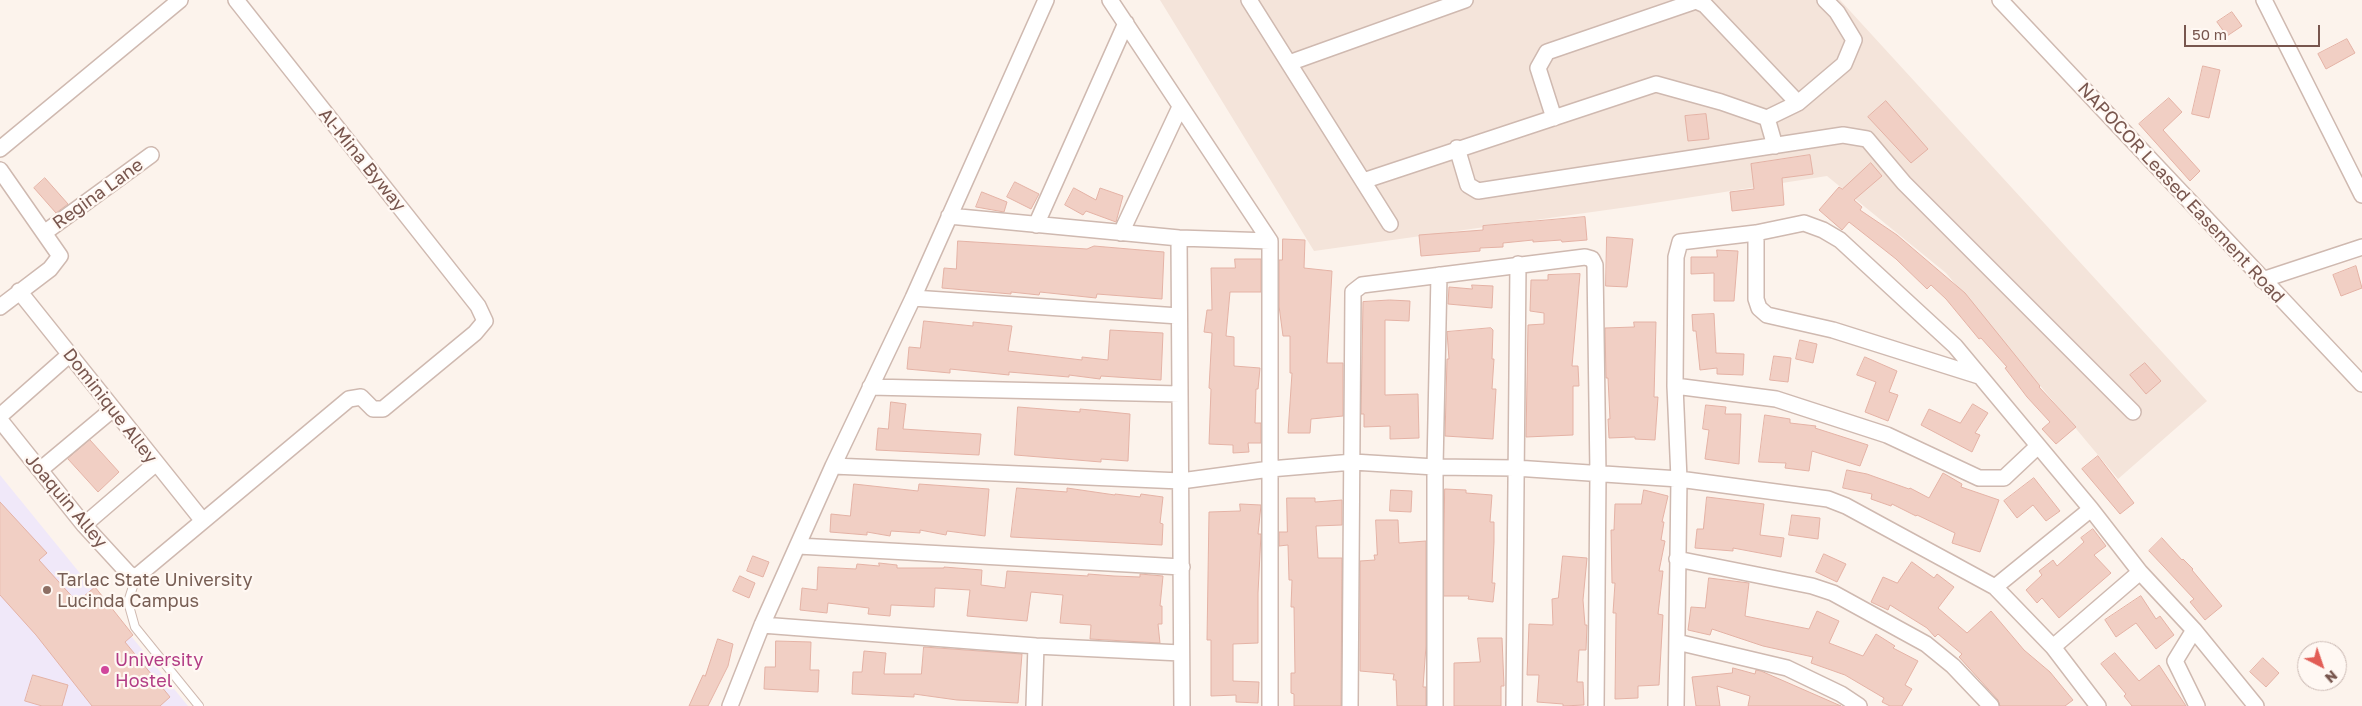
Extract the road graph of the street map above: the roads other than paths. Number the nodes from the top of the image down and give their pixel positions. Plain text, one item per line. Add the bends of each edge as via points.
1 (180, 0) edge
2 (236, 0) edge
3 (1046, 0) edge
4 (1110, 0) edge
5 (1249, 0) edge
6 (1465, 0) edge
7 (1825, 0) edge
8 (2000, 0) edge
9 (2264, 0) edge
10 (1126, 23) junction
11 (1289, 63) junction
12 (1798, 103) junction
13 (1180, 107) junction
14 (1554, 118) junction
15 (1767, 118) junction
16 (1775, 146) junction
17 (1457, 148) junction
18 (0, 149) edge
19 (151, 155) dead end
20 (0, 170) edge
21 (1363, 181) junction
22 (2362, 195) edge
23 (949, 216) junction
24 (1390, 224) dead end
25 (1036, 225) junction
26 (44, 233) junction
27 (1121, 233) junction
28 (1756, 233) junction
29 (1179, 238) junction
30 (1270, 240) junction
31 (2362, 247) edge
32 (1518, 264) junction
33 (1439, 275) junction
34 (2262, 280) junction
35 (19, 291) junction
36 (913, 298) junction
37 (0, 307) edge
38 (1179, 316) junction
39 (69, 355) junction
40 (1979, 376) junction
41 (2362, 384) edge
42 (1675, 386) junction
43 (870, 387) junction
44 (1180, 394) junction
45 (113, 410) junction
46 (2133, 412) dead end
47 (0, 416) edge
48 (0, 420) edge
49 (2038, 446) junction
50 (1353, 462) junction
51 (155, 464) junction
52 (833, 466) junction
53 (1434, 468) junction
54 (1515, 468) junction
55 (1270, 469) junction
56 (40, 470) junction
57 (1598, 474) junction
58 (1679, 479) junction
59 (1181, 481) junction
60 (2091, 509) junction
61 (203, 521) junction
62 (84, 524) junction
63 (798, 546) junction
64 (1676, 559) junction
65 (1182, 567) junction
66 (2140, 572) junction
67 (136, 577) junction
68 (1995, 586) junction
69 (762, 625) junction
70 (2194, 630) junction
71 (1677, 642) junction
72 (1036, 646) junction
73 (2053, 647) junction
74 (1180, 653) junction
75 (199, 706) edge
76 (730, 706) edge
77 (1034, 706) edge
78 (1182, 706) edge
79 (1270, 706) edge
80 (1350, 706) edge
81 (1435, 706) edge
82 (1514, 706) edge
83 (1596, 706) edge
84 (1676, 706) edge
85 (1858, 706) edge
86 (1991, 706) edge
87 (2098, 706) edge
88 (2197, 706) edge
89 (2256, 706) edge

1 - 18 street
2 - 61 street, Al-Mina Byway via 478,306 485,321 382,409 373,409 360,397 349,399
3 - 23 street
4 - 10 street
5 - 11 street
6 - 11 street
7 - 12 street via 1837,12 1854,40 1844,64
8 - 34 street, NAPOCOR Leased Easement Road
9 - 22 street
10 - 13 street
10 - 25 street
11 - 21 street
12 - 14 street via 1705,5 1696,1 1547,52 1538,68
12 - 15 street
13 - 27 street
13 - 30 street
14 - 15 street via 1656,84
14 - 17 street
15 - 16 street
16 - 17 street via 1725,151 1478,191 1468,184
16 - 46 street via 1843,135 1867,139 1904,183
17 - 21 street
19 - 26 street, Regina Lane
20 - 26 street
21 - 24 street
23 - 25 street
23 - 36 street
25 - 27 street
26 - 35 street via 60,256 50,268
27 - 29 street
28 - 40 street via 1804,223 1834,237 1955,346
28 - 40 street via 1756,299 1759,308 1768,315 1833,330
28 - 42 street via 1680,242 1676,257
29 - 30 street
29 - 38 street
30 - 55 street
31 - 34 street
32 - 33 street
32 - 54 street
32 - 57 street via 1586,256 1595,265
33 - 50 street via 1362,285 1353,292
33 - 53 street
34 - 41 street, NAPOCOR Leased Easement Road
35 - 37 street
35 - 39 street, Dominique Alley
36 - 38 street
36 - 43 street
38 - 44 street
39 - 45 street, Dominique Alley
39 - 47 street
40 - 49 street
42 - 49 street via 1776,399 1886,435 1979,478 2004,478
42 - 58 street
43 - 44 street
43 - 52 street
44 - 59 street
45 - 51 street, Dominique Alley
45 - 56 street
48 - 56 street, Joaquin Alley
49 - 60 street
50 - 53 street
50 - 55 street
50 - 80 street
51 - 61 street, Dominique Alley
51 - 62 street
52 - 59 street
52 - 63 street
53 - 54 street
53 - 81 street
54 - 57 street
54 - 82 street
55 - 59 street
55 - 79 street
56 - 62 street, Joaquin Alley
57 - 58 street
57 - 83 street
58 - 64 street
58 - 68 street via 1828,499
59 - 65 street
60 - 66 street
60 - 68 street
61 - 67 street
62 - 67 street, Joaquin Alley via 129,574
63 - 65 street
63 - 69 street
64 - 71 street
64 - 86 street via 1834,592 1926,644 1953,666
65 - 74 street
66 - 70 street
66 - 73 street
67 - 75 lane via 128,602 134,627
68 - 73 street
69 - 72 street
69 - 76 street
70 - 88 street via 2175,661
70 - 89 street
71 - 84 street
71 - 85 street via 1787,668 1841,694
72 - 74 street
72 - 77 street
73 - 87 street
74 - 78 street

